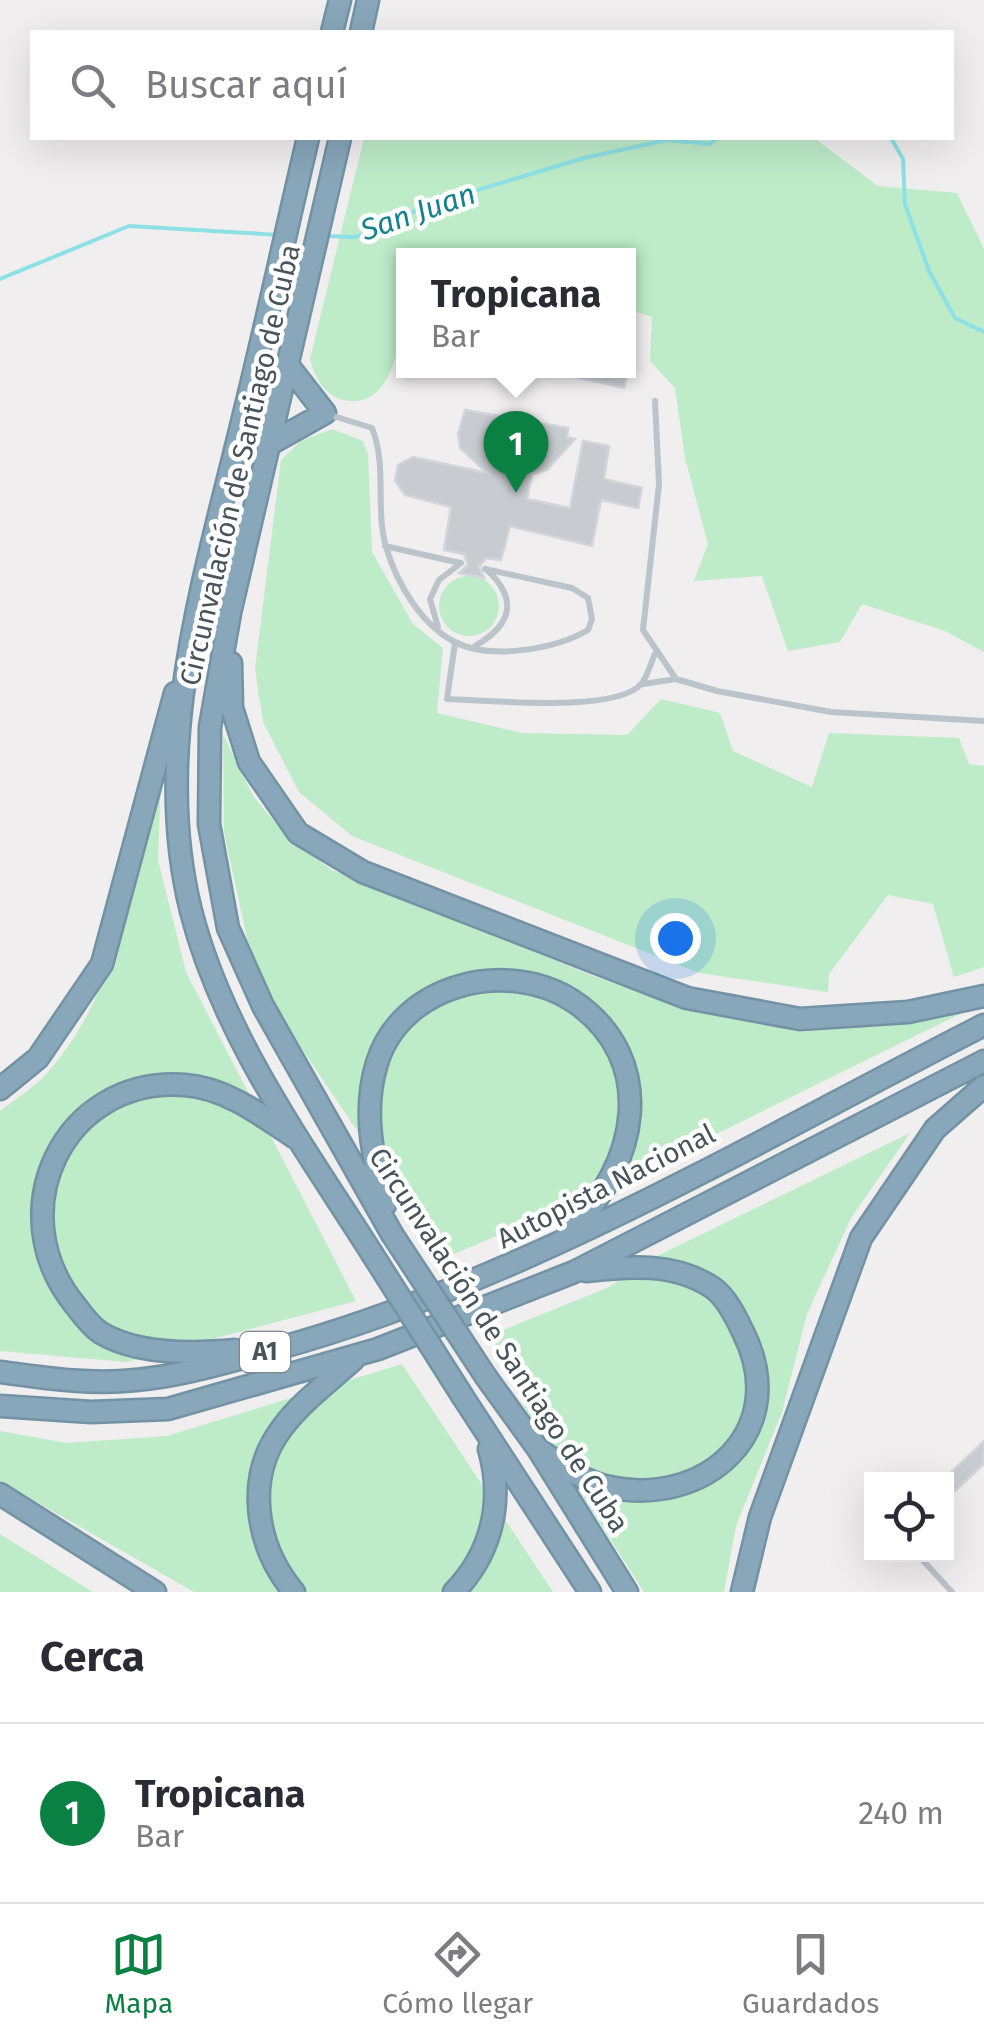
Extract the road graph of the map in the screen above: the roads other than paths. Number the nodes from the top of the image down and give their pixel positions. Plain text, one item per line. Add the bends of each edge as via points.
1 (340, 0) edge
2 (368, 0) edge
3 (332, 30) edge
4 (361, 30) edge
5 (340, 140) edge
6 (306, 147) edge
7 (287, 364) junction
8 (655, 400) dead end
9 (325, 413) junction
10 (268, 445) junction
11 (385, 546) junction
12 (230, 613) junction
13 (194, 619) junction
14 (440, 630) junction
15 (455, 642) junction
16 (474, 646) junction
17 (656, 653) junction
18 (676, 679) junction
19 (641, 684) junction
20 (984, 721) edge
21 (984, 996) edge
22 (984, 1025) edge
23 (984, 1062) edge
24 (984, 1086) edge
25 (0, 1089) edge
26 (302, 1143) junction
27 (392, 1234) junction
28 (518, 1263) junction
29 (574, 1272) junction
30 (296, 1343) junction
31 (360, 1354) junction
32 (0, 1372) edge
33 (0, 1406) edge
34 (484, 1428) junction
35 (538, 1449) junction
36 (0, 1494) edge
37 (924, 1562) edge
38 (156, 1592) edge
39 (294, 1592) edge
40 (454, 1592) edge
41 (590, 1592) edge
42 (626, 1592) edge
43 (742, 1592) edge
44 (952, 1592) edge

1 - 3 highway
2 - 4 highway
5 - 7 highway, Circunvalación de Santiago de Cuba
6 - 13 highway, Circunvalación de Santiago de Cuba
7 - 9 highway
7 - 10 highway, Circunvalación de Santiago de Cuba
8 - 17 lane via 659,484 644,630
9 - 10 highway
9 - 11 lane via 372,428 383,463
10 - 12 highway, Circunvalación de Santiago de Cuba
11 - 14 lane via 403,590
11 - 14 lane via 462,563 439,580 430,599
12 - 21 highway via 232,708 248,762 298,833 363,872 687,998 800,1019 908,1012
12 - 27 highway, Circunvalación de Santiago de Cuba via 210,728 209,824 228,928 262,1006
13 - 25 highway via 102,964 38,1058
13 - 26 highway, Circunvalación de Santiago de Cuba via 176,779 191,912 264,1085
14 - 15 lane
15 - 16 lane
15 - 19 lane via 447,699 581,701 623,696
16 - 16 lane via 572,640 588,630 588,598 572,588 485,568 510,605 497,632
17 - 18 lane
17 - 19 lane
18 - 19 lane
18 - 20 lane via 831,712
22 - 28 highway, Autopista Nacional / A1
23 - 29 highway, A1
24 - 43 highway via 935,1129 861,1238 760,1517
26 - 30 highway via 245,1104 188,1085 148,1086 96,1104 60,1142 41,1212 43,1250 59,1286 100,1332 147,1348 206,1352
26 - 34 highway, Circunvalación de Santiago de Cuba, bridge
27 - 28 highway via 368,1105 378,1060 394,1030 421,1004 457,986 528,983 571,1000 613,1045 629,1086 630,1125 620,1164 595,1206
27 - 35 highway, Circunvalación de Santiago de Cuba, bridge
28 - 30 highway, Autopista Nacional / A1
29 - 31 highway, A1
29 - 35 highway via 637,1265 714,1288 753,1352 759,1388 754,1416 739,1446 716,1468 690,1484 661,1490 581,1478
30 - 32 highway, Autopista Nacional / A1 via 136,1380 83,1382
31 - 33 highway, A1 via 168,1409
31 - 39 highway via 280,1430 261,1472 262,1532 275,1570
34 - 40 highway via 497,1476 490,1537
34 - 41 highway, Circunvalación de Santiago de Cuba
35 - 42 highway, Circunvalación de Santiago de Cuba
36 - 38 highway
37 - 44 lane

